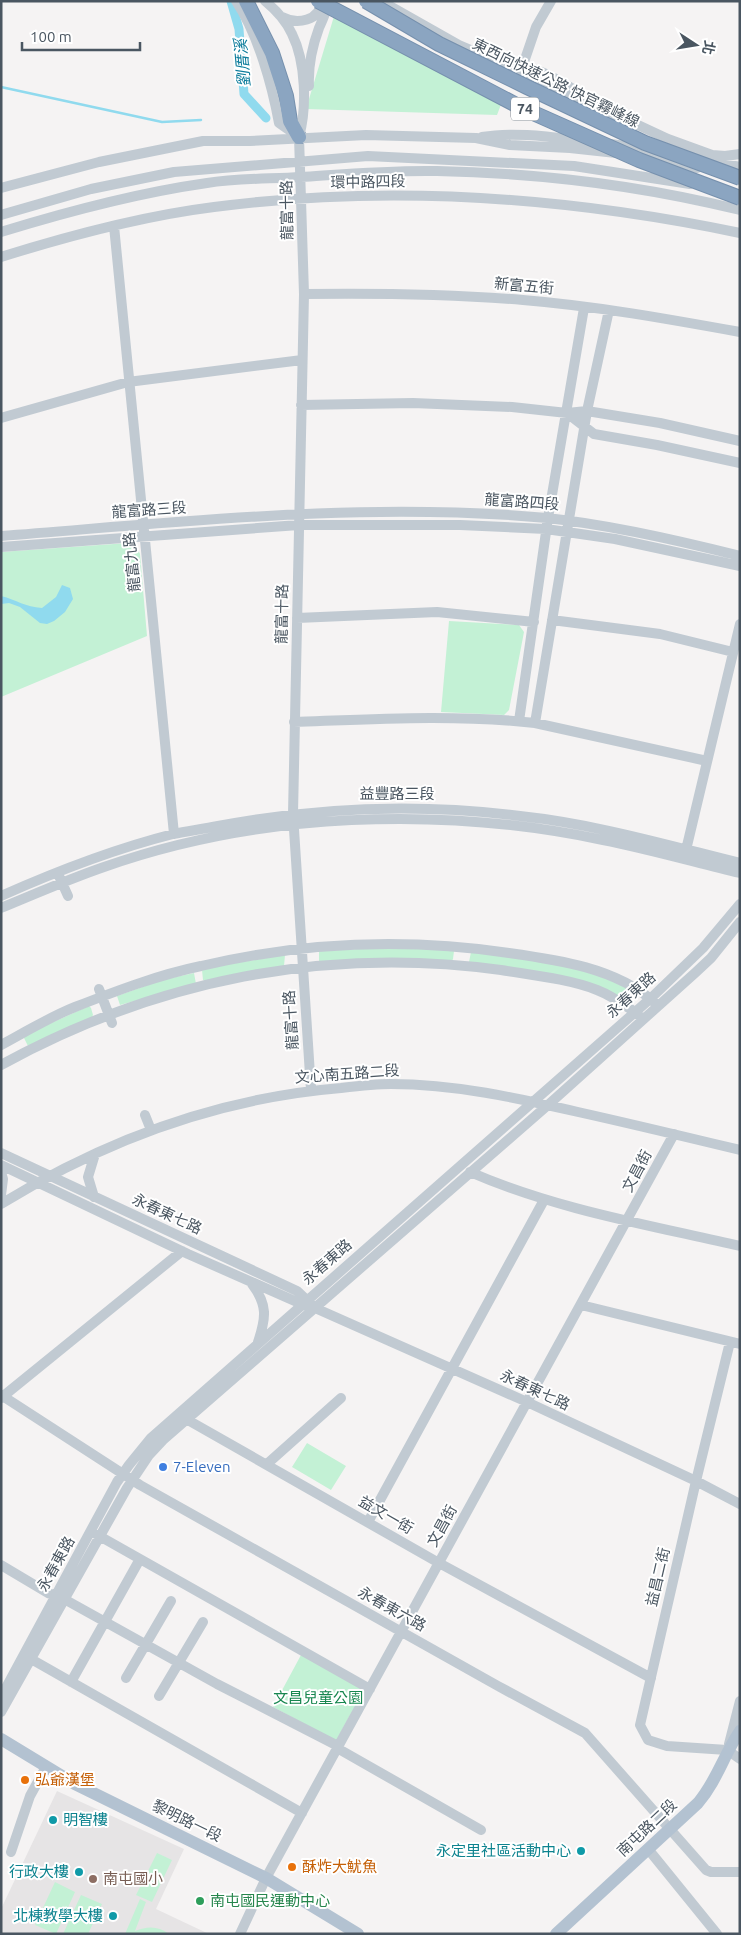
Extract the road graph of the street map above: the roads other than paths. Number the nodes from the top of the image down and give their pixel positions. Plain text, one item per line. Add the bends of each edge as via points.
1 (236, 1) edge
2 (246, 1) edge
3 (265, 1) edge
4 (320, 1) edge
5 (327, 1) edge
6 (366, 1) edge
7 (380, 1) edge
8 (551, 1) edge
9 (279, 15) junction
10 (499, 62) junction
11 (523, 64) junction
12 (608, 111) junction
13 (299, 138) junction
14 (476, 138) junction
15 (740, 154) edge
16 (300, 161) junction
17 (740, 167) edge
18 (302, 177) junction
19 (740, 177) edge
20 (1, 188) edge
21 (740, 196) edge
22 (302, 198) junction
23 (740, 210) edge
24 (1, 215) edge
25 (114, 226) junction
26 (1, 232) edge
27 (740, 233) edge
28 (1, 257) edge
29 (304, 294) junction
30 (584, 308) junction
31 (609, 310) junction
32 (740, 332) edge
33 (302, 360) junction
34 (128, 382) junction
35 (301, 405) junction
36 (587, 411) junction
37 (566, 414) junction
38 (1, 418) edge
39 (585, 427) junction
40 (740, 440) edge
41 (740, 463) edge
42 (299, 513) junction
43 (547, 524) junction
44 (143, 525) junction
45 (299, 525) junction
46 (568, 526) junction
47 (1, 536) edge
48 (144, 536) junction
49 (1, 547) edge
50 (740, 556) edge
51 (740, 566) edge
52 (297, 618) junction
53 (552, 620) junction
54 (534, 622) junction
55 (740, 624) edge
56 (733, 652) junction
57 (519, 721) junction
58 (294, 722) junction
59 (535, 722) junction
60 (707, 761) junction
61 (294, 820) junction
62 (174, 834) junction
63 (686, 850) junction
64 (740, 863) edge
65 (740, 873) edge
66 (60, 878) junction
67 (1, 896) edge
68 (68, 896) dead end
69 (740, 904) edge
70 (1, 908) edge
71 (740, 922) edge
72 (462, 947) junction
73 (301, 949) junction
74 (461, 966) junction
75 (196, 967) junction
76 (302, 967) junction
77 (202, 986) junction
78 (100, 993) junction
79 (650, 999) junction
80 (658, 1006) junction
81 (635, 1012) junction
82 (110, 1019) junction
83 (644, 1019) junction
84 (19, 1035) junction
85 (1, 1045) edge
86 (28, 1051) junction
87 (1, 1065) edge
88 (311, 1090) junction
89 (534, 1102) junction
90 (548, 1105) junction
91 (145, 1116) dead end
92 (150, 1130) junction
93 (674, 1134) junction
94 (740, 1150) edge
95 (1, 1153) edge
96 (95, 1154) junction
97 (1, 1165) edge
98 (1, 1172) edge
99 (470, 1172) junction
100 (50, 1176) junction
101 (38, 1183) junction
102 (1, 1195) edge
103 (94, 1197) junction
104 (544, 1200) junction
105 (1, 1204) edge
106 (628, 1220) junction
107 (740, 1246) edge
108 (182, 1251) junction
109 (252, 1283) junction
110 (304, 1302) junction
111 (581, 1306) junction
112 (316, 1308) junction
113 (258, 1343) junction
114 (735, 1343) edge
115 (452, 1368) junction
116 (2, 1397) edge
117 (341, 1398) dead end
118 (527, 1402) junction
119 (186, 1419) junction
120 (267, 1464) junction
121 (122, 1475) junction
122 (132, 1480) junction
123 (696, 1481) junction
124 (740, 1504) edge
125 (368, 1522) junction
126 (95, 1534) junction
127 (140, 1559) junction
128 (439, 1563) junction
129 (1, 1565) edge
130 (60, 1597) junction
131 (171, 1601) dead end
132 (105, 1622) junction
133 (203, 1622) dead end
134 (402, 1632) junction
135 (146, 1644) junction
136 (31, 1659) junction
137 (179, 1663) junction
138 (126, 1678) dead end
139 (650, 1678) junction
140 (71, 1682) junction
141 (370, 1689) junction
142 (160, 1696) dead end
143 (1, 1697) edge
144 (740, 1700) edge
145 (1, 1712) edge
146 (740, 1731) edge
147 (1, 1739) edge
148 (338, 1747) junction
149 (727, 1750) junction
150 (740, 1759) edge
151 (46, 1767) junction
152 (302, 1812) junction
153 (481, 1830) dead end
154 (670, 1830) junction
155 (648, 1849) junction
156 (11, 1852) dead end
157 (740, 1872) edge
158 (266, 1878) junction
159 (240, 1934) edge
160 (358, 1934) edge
161 (556, 1934) edge
162 (717, 1934) edge

1 - 13 street via 262,59 279,123
2 - 13 highway via 272,53 286,96 290,121
3 - 9 street
4 - 9 street via 317,13 304,21 290,21
4 - 21 highway, 74, bridge via 522,108 639,160
5 - 13 street via 310,60 309,120
6 - 19 highway, 東西向快速公路 快官霧峰線 / 74, bridge via 439,44 645,143
7 - 10 street via 459,45
8 - 11 street via 536,27
9 - 13 street via 296,42 302,69 303,121
10 - 11 street
10 - 12 street via 578,101
11 - 12 street via 556,78
12 - 15 street via 697,150 725,156
13 - 14 street via 366,135
13 - 16 street, 龍富十路
13 - 20 street via 204,141 99,162
14 - 17 street via 496,134 548,137 638,147
14 - 19 street via 510,145 637,156
16 - 18 street, 龍富十路
16 - 21 street, 環中路四段 via 368,156 574,166 643,175
16 - 24 street, 環中路四段 via 174,172 91,189
18 - 22 street, 龍富十路
18 - 23 street, 環中路四段 via 368,172 504,174 640,190
18 - 26 street, 環中路四段 via 209,182 141,194
22 - 25 street, 環中路四段 via 206,208
22 - 27 street, 環中路四段 via 443,195 566,204
22 - 29 street, 龍富十路
25 - 28 street, 環中路四段
25 - 34 street, 龍富九路
29 - 30 street, 新富五街 via 413,294 524,300
29 - 33 street, 龍富十路
30 - 31 street, 新富五街
30 - 37 street
31 - 32 street, 新富五街
31 - 36 street
33 - 34 street
33 - 35 street, 龍富十路
34 - 38 street
34 - 44 street, 龍富九路
35 - 37 street via 453,404
35 - 42 street, 龍富十路
36 - 37 street
36 - 39 street
36 - 40 street
37 - 39 street
37 - 43 street
39 - 41 street via 594,434
39 - 46 street
42 - 43 street, 龍富路四段 via 480,514
42 - 44 street, 龍富路三段
42 - 45 street, 龍富十路
43 - 45 street, 龍富路四段
43 - 46 street, 龍富路四段
43 - 54 street
44 - 47 street, 龍富路三段
44 - 48 street, 龍富九路
45 - 48 street, 龍富路三段
45 - 52 street, 龍富十路
46 - 50 street, 龍富路四段 via 688,543
46 - 51 street, 龍富路四段
46 - 53 street
48 - 49 street, 龍富路三段
48 - 62 street, 龍富九路
52 - 54 street via 437,612
52 - 58 street, 龍富十路
53 - 56 street via 660,634
53 - 59 street
54 - 57 street
55 - 56 street
56 - 60 street
57 - 58 street via 449,717
57 - 59 street
58 - 61 street, 龍富十路
59 - 60 street
60 - 63 street
61 - 62 street, 益豐路三段 via 240,822
61 - 63 street, 益豐路三段 via 366,809 465,810 550,820
61 - 65 street, 益豐路三段 via 403,818 498,824 603,840
61 - 66 street, 益豐路三段 via 193,842
61 - 73 street, 龍富十路
62 - 66 street, 益豐路三段 via 110,853
63 - 64 street, 益豐路三段
66 - 67 street, 益豐路三段
66 - 68 street
66 - 70 street, 益豐路三段
69 - 79 street, 永春東路 via 704,948
71 - 80 street, 永春東路 via 711,958
72 - 73 street via 390,944
72 - 74 street
72 - 79 street via 538,957 600,972 635,987
73 - 75 street
73 - 76 street, 龍富十路
74 - 76 street via 401,962
74 - 81 street via 537,976 595,989
75 - 77 street
75 - 78 street
76 - 77 street via 224,979
76 - 88 street, 龍富十路
77 - 82 street
78 - 82 street
78 - 84 street
79 - 80 street
79 - 81 street, 永春東路
80 - 83 street, 永春東路
81 - 83 street
81 - 89 street, 永春東路
82 - 86 street via 85,1024
83 - 90 street, 永春東路
84 - 85 street
84 - 86 street
86 - 87 street
88 - 89 street, 文心南五路二段 via 391,1084 454,1088
88 - 92 street, 文心南五路二段 via 231,1105
89 - 90 street, 文心南五路二段
89 - 110 street, 永春東路
90 - 93 street, 文心南五路二段
90 - 99 street, 永春東路
91 - 92 street
92 - 96 street, 文心南五路二段
93 - 94 street, 文心南五路二段
93 - 106 street, 文昌街
95 - 100 street, 永春東七路
96 - 100 street, 文心南五路二段
96 - 103 street via 88,1176
97 - 101 street, 永春東七路
98 - 102 street
99 - 104 street
99 - 112 street, 永春東路
100 - 101 street, 文心南五路二段
100 - 103 street, 永春東七路
101 - 105 street, 文心南五路二段
101 - 108 street, 永春東七路
103 - 110 street, 永春東七路 via 297,1290
104 - 106 street
104 - 115 street
106 - 107 street
106 - 111 street, 文昌街
108 - 109 street, 永春東七路
108 - 116 street
109 - 110 street, 永春東七路
109 - 113 street via 264,1310
110 - 112 street, 永春東七路
110 - 113 street, 永春東路
111 - 114 street
111 - 118 street, 文昌街
112 - 115 street, 永春東七路
112 - 119 street, 永春東路
113 - 121 street, 永春東路 via 151,1438
114 - 123 street, 益昌二街
115 - 118 street, 永春東七路
115 - 125 street
116 - 121 street, 永春東六路
117 - 120 street
118 - 123 street, 永春東七路
118 - 128 street, 文昌街
119 - 120 street, 益文一街
119 - 122 street, 永春東路 via 162,1440
120 - 125 street, 益文一街
121 - 122 street, 永春東六路
121 - 126 street, 永春東路
122 - 126 street, 永春東路
122 - 134 street, 永春東六路
123 - 124 street, 永春東七路
123 - 139 street, 益昌二街
125 - 128 street, 益文一街
126 - 127 street
126 - 130 street, 永春東路
127 - 132 street
127 - 141 street
128 - 134 street, 文昌街
128 - 139 street, 益文一街
129 - 130 street
130 - 132 street
130 - 136 street, 永春東路
130 - 143 street, 永春東路
131 - 135 street
132 - 135 street
132 - 140 street
133 - 137 street
134 - 141 street, 文昌街
134 - 154 street, 永春東六路 via 585,1733
135 - 137 street
135 - 138 street
136 - 140 street
136 - 145 street, 永春東路
137 - 142 street
137 - 148 street
139 - 149 street, 益昌二街 via 640,1725 648,1740 666,1746
140 - 152 street
141 - 148 street, 文昌街
144 - 149 street
146 - 149 main road, 南屯路二段
147 - 151 main road, 黎明路一段
148 - 152 street, 文昌街
148 - 153 street
149 - 150 street
149 - 154 main road, 南屯路二段 via 710,1789
151 - 156 street via 30,1796
151 - 158 main road, 黎明路一段
152 - 158 street, 文昌街
154 - 155 main road, 南屯路二段
154 - 157 street, 永春東六路 via 706,1870
155 - 161 main road, 南屯路二段
155 - 162 street
158 - 159 street, 文昌街
158 - 160 main road, 黎明路一段

